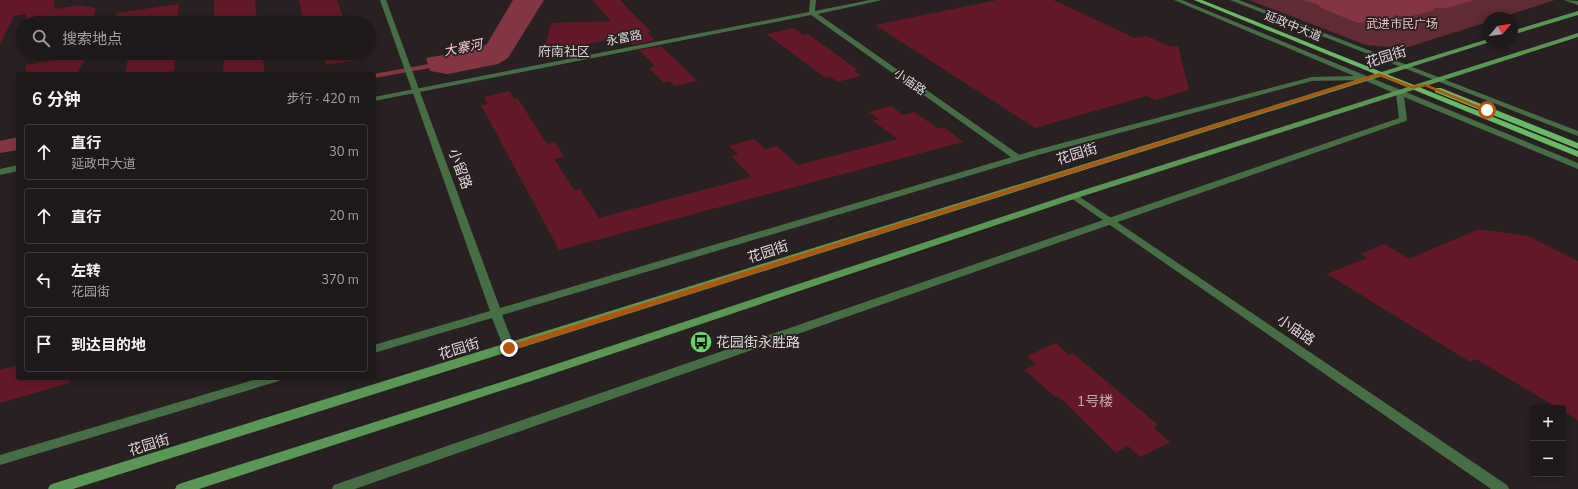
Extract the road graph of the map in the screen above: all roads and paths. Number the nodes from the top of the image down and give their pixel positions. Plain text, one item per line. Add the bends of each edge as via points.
1 (383, 0) edge
2 (813, 0) edge
3 (879, 0) edge
4 (1177, 0) edge
5 (1197, 0) edge
6 (1211, 0) edge
7 (1233, 0) edge
8 (1568, 0) edge
9 (857, 2) edge
10 (1578, 3) edge
11 (812, 13) junction
12 (1578, 13) edge
13 (1518, 31) edge
14 (1578, 35) edge
15 (1482, 43) edge
16 (1404, 67) junction
17 (1384, 72) junction
18 (1366, 78) junction
19 (1438, 80) junction
20 (1424, 85) junction
21 (1413, 88) junction
22 (417, 91) junction
23 (1400, 92) junction
24 (376, 99) edge
25 (1578, 134) edge
26 (1578, 146) edge
27 (1578, 154) edge
28 (1018, 158) junction
29 (1578, 166) edge
30 (16, 168) edge
31 (0, 172) edge
32 (1074, 196) junction
33 (1111, 222) junction
34 (497, 312) junction
35 (376, 348) edge
36 (509, 348) junction
37 (268, 380) edge
38 (0, 460) edge
39 (55, 489) edge
40 (182, 489) edge
41 (339, 489) edge
42 (1502, 489) edge

1 - 22 street, 小留路
2 - 11 street
3 - 9 street, 永富路
4 - 18 street
5 - 17 main road, 延政中大道
6 - 17 main road, 延政中大道
7 - 16 street
8 - 10 street
9 - 11 street, 永富路
11 - 22 street, 永富路
11 - 28 street, 小庙路
12 - 13 main road
14 - 19 main road
15 - 16 main road, 花园街
16 - 17 main road, 花园街
16 - 19 street
17 - 18 main road, 花园街
17 - 20 main road
17 - 21 main road
18 - 23 street
18 - 28 street via 1312,79
18 - 36 main road, 花园街
19 - 20 main road
19 - 25 street
20 - 21 main road
20 - 26 main road
21 - 23 main road
21 - 27 main road
22 - 24 street, 永富路
22 - 34 street, 小留路
23 - 29 street
23 - 32 main road
23 - 33 street via 1403,119
28 - 34 street
30 - 31 street
32 - 33 street, 小庙路
32 - 40 main road via 524,379
33 - 41 street
33 - 42 street, 小庙路
34 - 35 street
34 - 36 street, 小留路
36 - 39 main road, 花园街
37 - 38 street

